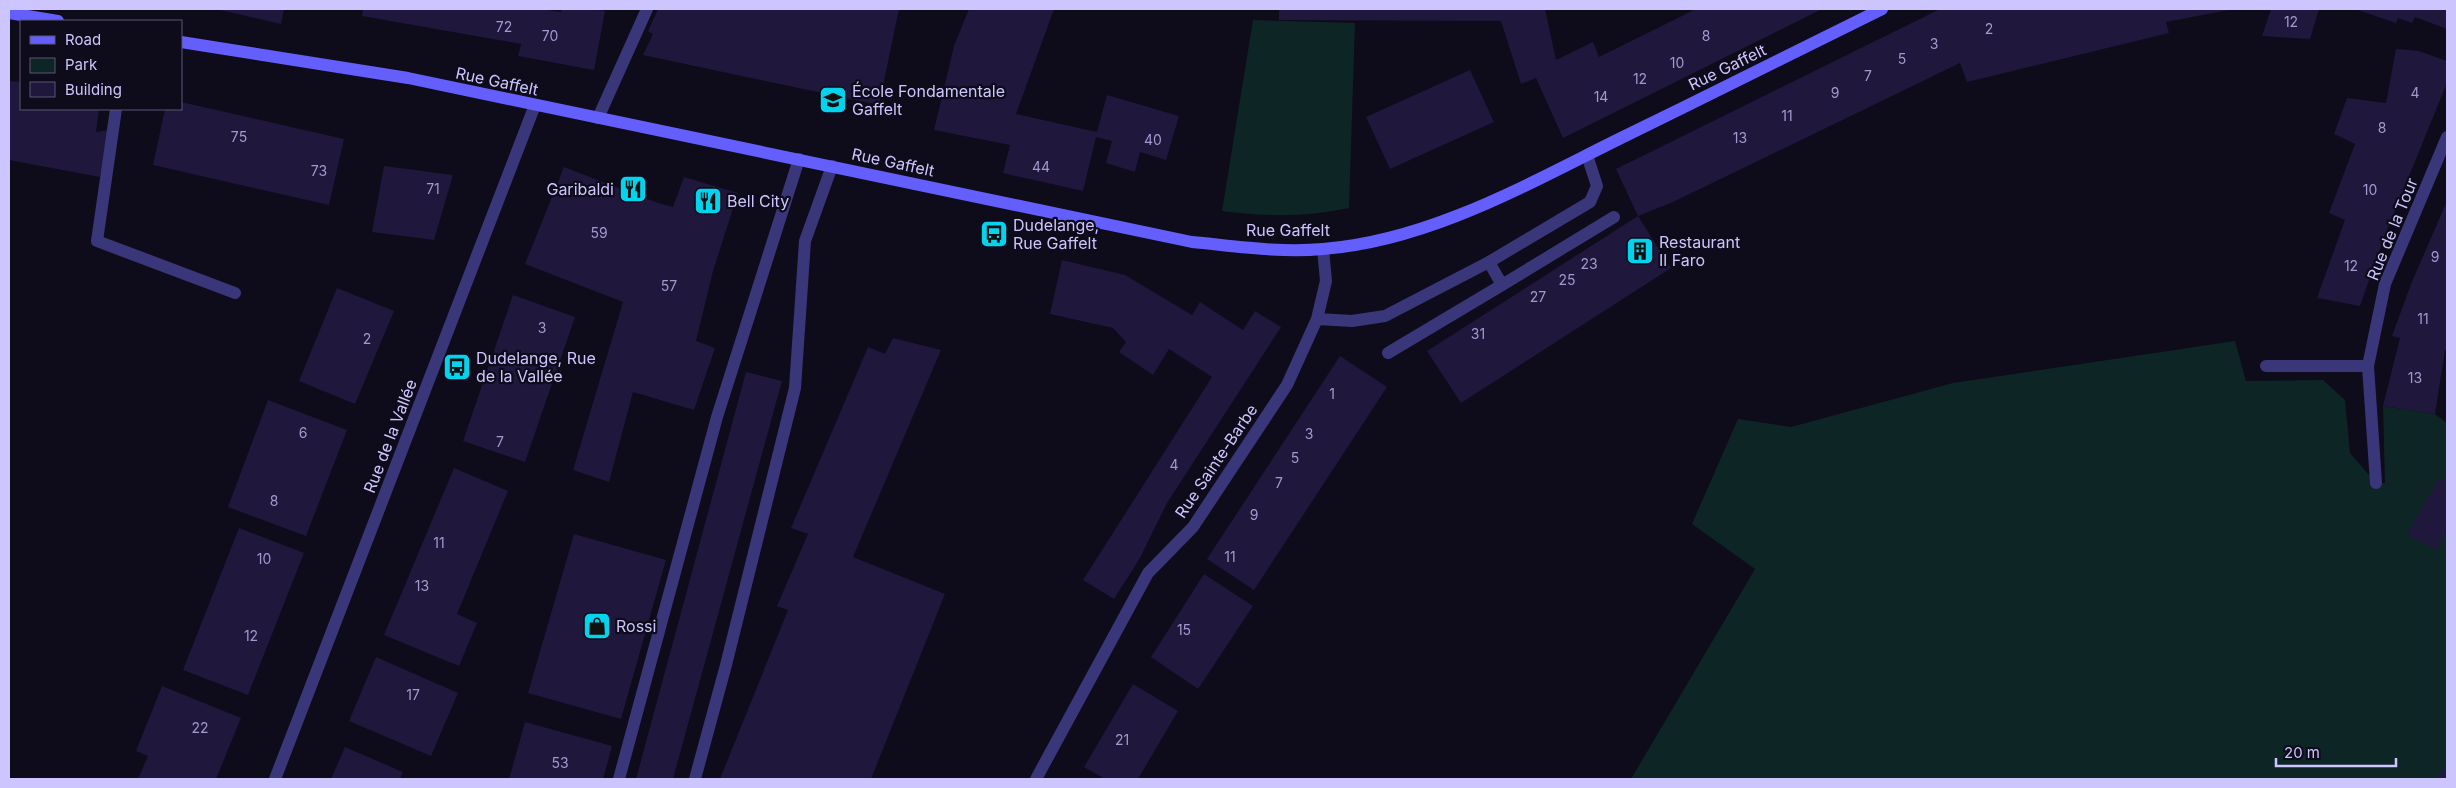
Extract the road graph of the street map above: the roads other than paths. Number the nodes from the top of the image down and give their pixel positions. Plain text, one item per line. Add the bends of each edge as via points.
1 (647, 9) edge
2 (1882, 9) edge
3 (9, 13) edge
4 (52, 20) edge
5 (182, 42) edge
6 (535, 106) junction
7 (116, 110) edge
8 (598, 118) junction
9 (2447, 137) edge
10 (1587, 155) junction
11 (799, 159) junction
12 (832, 166) junction
13 (1614, 217) dead end
14 (1323, 249) junction
15 (1489, 262) junction
16 (1502, 285) junction
17 (234, 293) dead end
18 (1317, 319) junction
19 (1388, 353) dead end
20 (2266, 366) dead end
21 (2368, 366) junction
22 (2376, 483) dead end
23 (275, 779) edge
24 (619, 779) edge
25 (695, 779) edge
26 (1036, 779) edge

1 - 8 street
2 - 10 main road, Rue Gaffelt
3 - 4 main road
5 - 6 main road, Rue Gaffelt via 408,78
6 - 8 main road, Rue Gaffelt
6 - 23 street, Rue de la Vallée
7 - 17 street via 97,241
8 - 11 main road, Rue Gaffelt
9 - 21 street, Rue de la Tour via 2386,284
10 - 14 main road, Rue Gaffelt via 1455,216 1391,238
10 - 15 street via 1597,186 1590,202
11 - 12 main road, Rue Gaffelt
11 - 24 street via 717,417
12 - 14 main road, Rue Gaffelt via 1192,242 1260,249
12 - 25 street via 805,241 795,388
13 - 16 street
14 - 18 street, Rue Sainte-Barbe via 1326,281
15 - 16 street
15 - 18 street via 1385,316 1352,321
16 - 19 street
18 - 26 street, Rue Sainte-Barbe via 1287,385 1199,518 1148,573
20 - 21 street
21 - 22 street, Rue de la Tour

